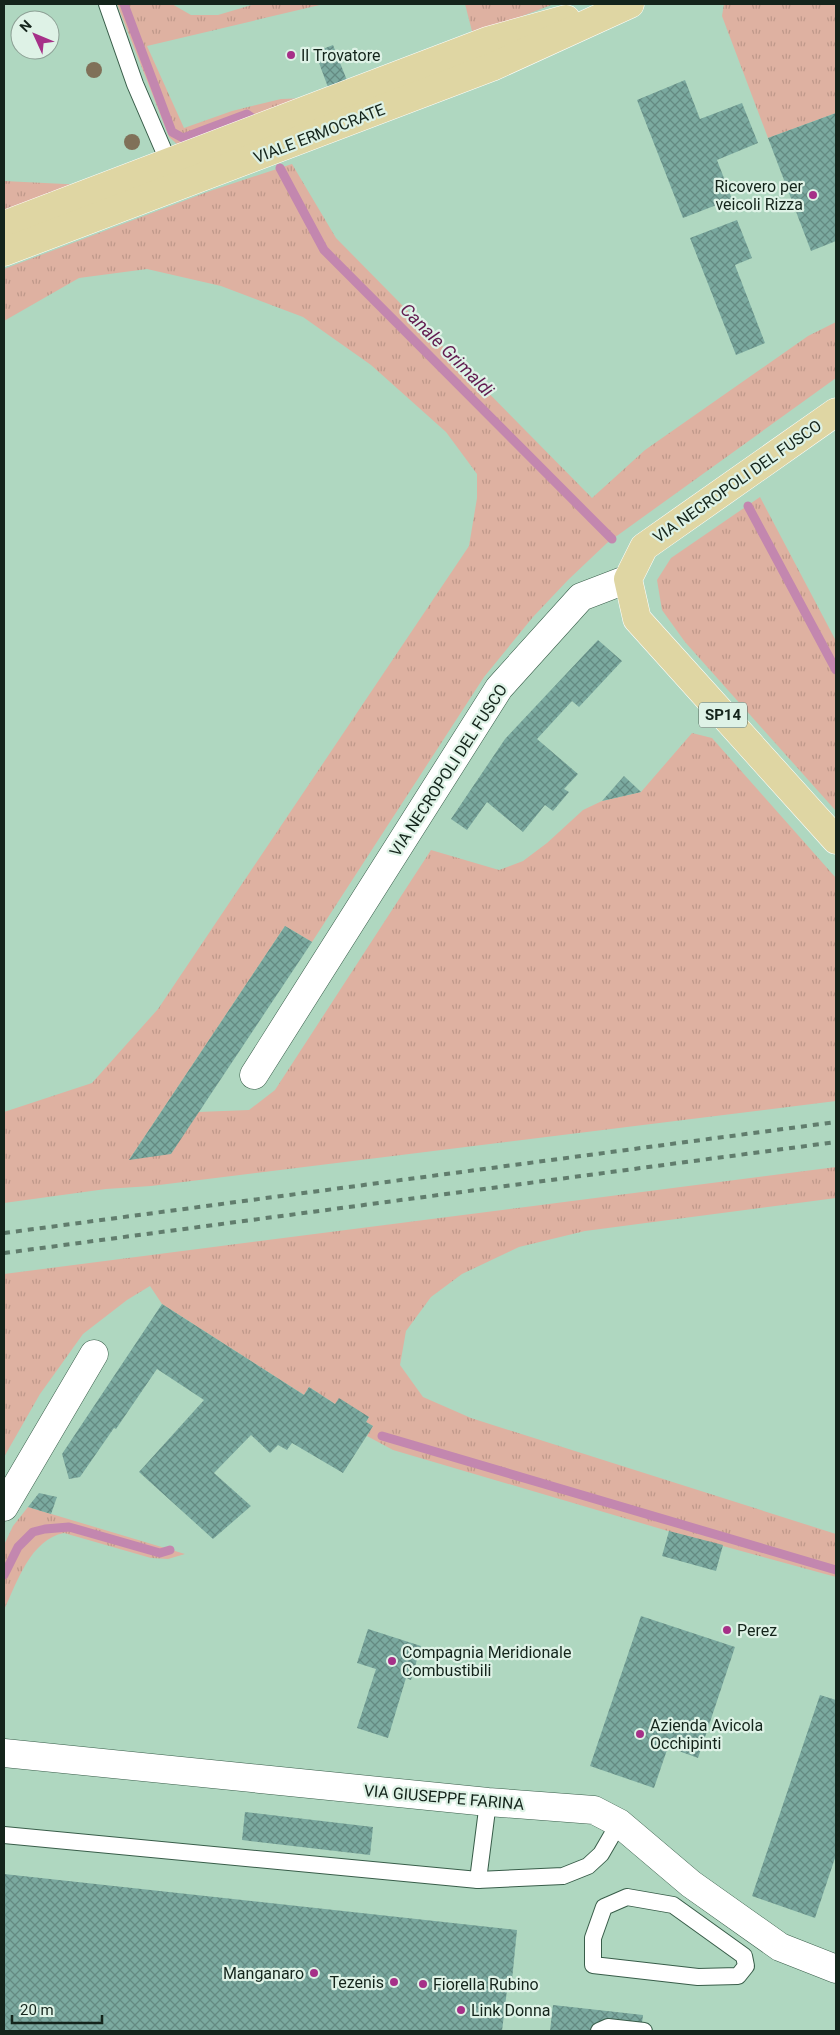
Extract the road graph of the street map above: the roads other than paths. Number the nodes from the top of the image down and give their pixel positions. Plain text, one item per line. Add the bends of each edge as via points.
1 (107, 4) edge
2 (623, 4) edge
3 (630, 4) edge
4 (169, 163) junction
5 (4, 225) edge
6 (4, 252) edge
7 (836, 412) edge
8 (628, 579) junction
9 (836, 840) edge
10 (254, 1075) dead end
11 (94, 1354) dead end
12 (4, 1507) edge
13 (4, 1753) edge
14 (488, 1802) junction
15 (619, 1823) junction
16 (4, 1835) edge
17 (478, 1880) junction
18 (692, 1884) junction
19 (673, 1905) junction
20 (836, 1969) edge
21 (599, 2031) edge
22 (644, 2031) edge

1 - 4 lane via 135,84
2 - 4 main road, VIALE ERMOCRATE via 487,40
3 - 6 main road, VIALE ERMOCRATE via 492,67
4 - 5 main road, VIALE ERMOCRATE
7 - 8 main road, VIA NECROPOLI DEL FUSCO via 644,547
8 - 9 main road, SP14 via 637,619
8 - 10 street, VIA NECROPOLI DEL FUSCO via 581,597 499,688
11 - 12 street
13 - 14 street, VIA GIUSEPPE FARINA
14 - 15 street, VIA GIUSEPPE FARINA via 594,1810
14 - 17 lane
15 - 17 lane via 601,1854 588,1866 563,1876
15 - 18 street, VIA GIUSEPPE FARINA
16 - 17 lane
18 - 19 lane
18 - 20 street, VIA GIUSEPPE FARINA via 780,1948
19 - 19 lane via 627,1897 604,1907 593,1938 593,1965 698,1977 738,1976 746,1966 744,1956
21 - 22 lane via 608,2027

